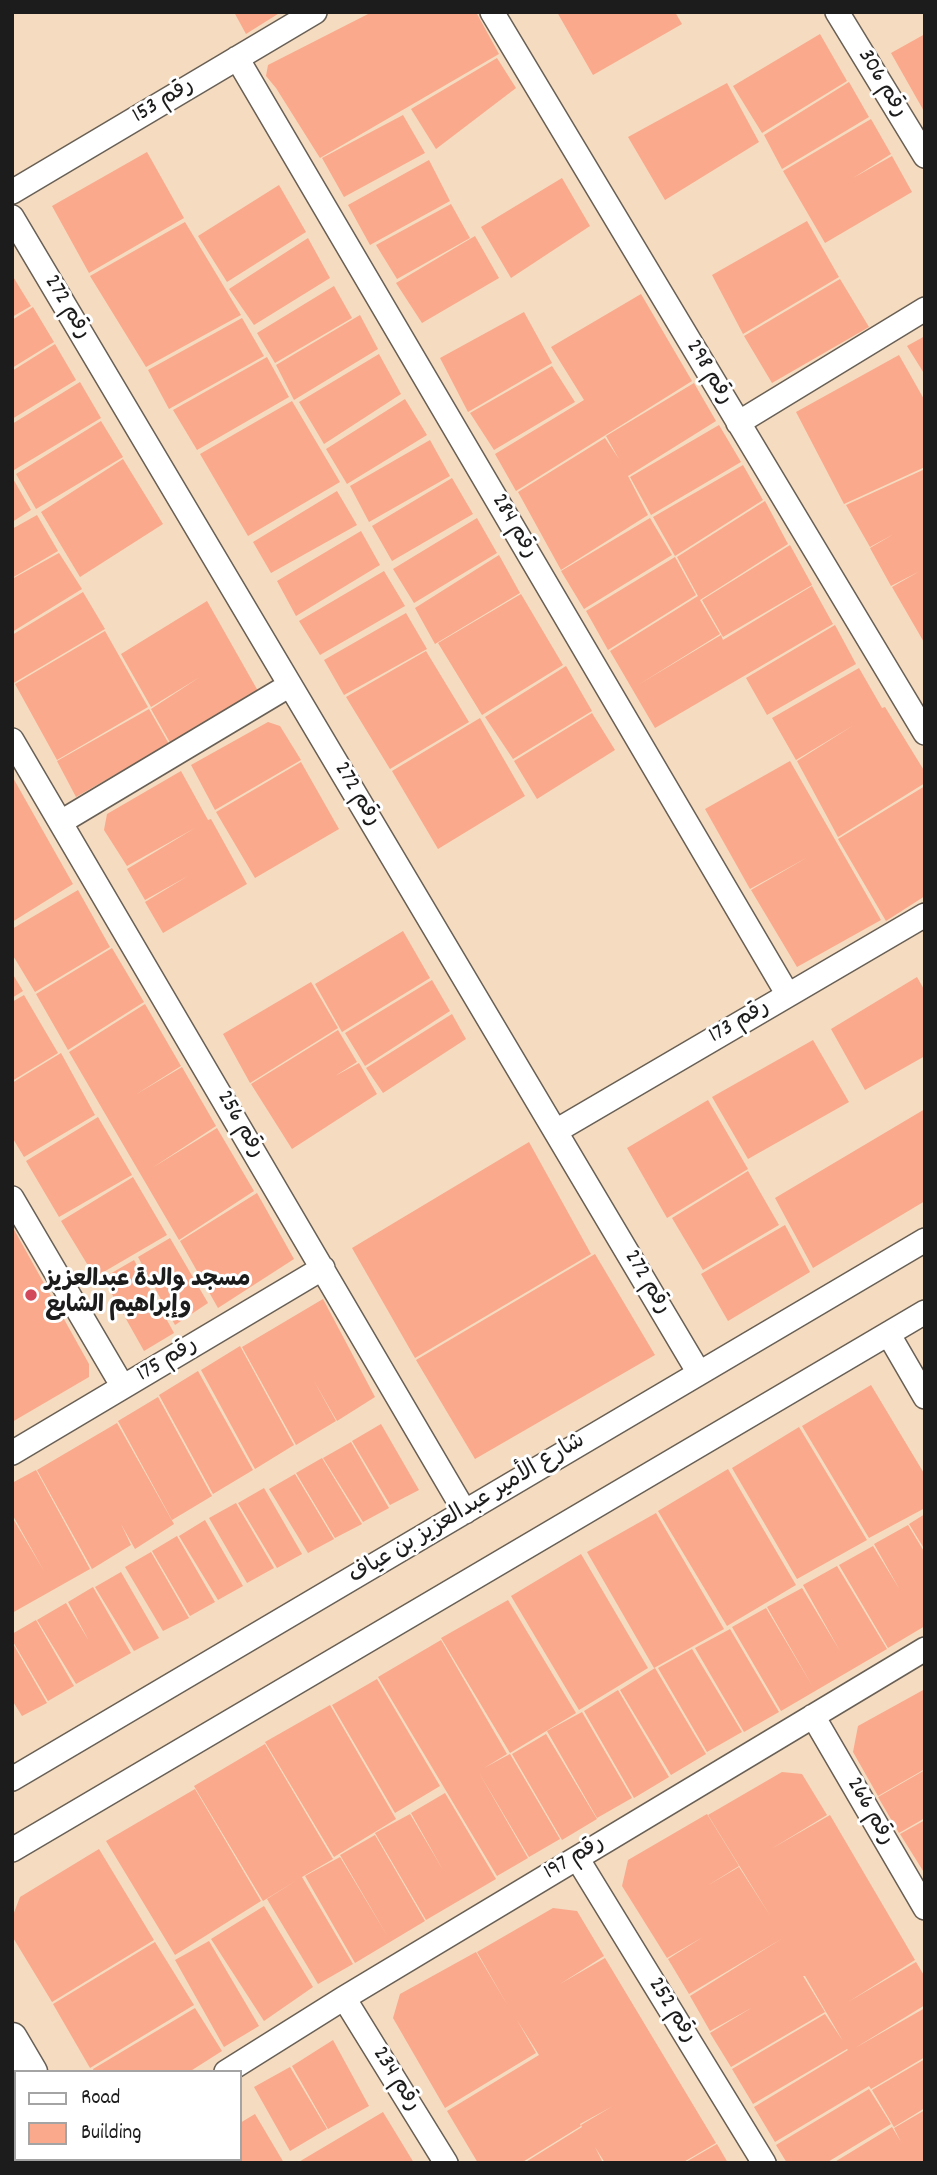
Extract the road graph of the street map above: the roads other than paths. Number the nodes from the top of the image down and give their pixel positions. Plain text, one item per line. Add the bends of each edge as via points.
1 (315, 12) edge
2 (492, 12) edge
3 (837, 12) edge
4 (237, 58) junction
5 (925, 156) edge
6 (12, 192) edge
7 (12, 218) edge
8 (925, 309) edge
9 (738, 423) junction
10 (290, 685) junction
11 (925, 733) edge
12 (12, 740) edge
13 (61, 822) junction
14 (925, 915) edge
15 (788, 995) junction
16 (556, 1131) junction
17 (12, 1198) edge
18 (925, 1240) edge
19 (323, 1268) junction
20 (925, 1312) edge
21 (889, 1335) junction
22 (699, 1373) junction
23 (123, 1387) junction
24 (925, 1397) edge
25 (12, 1453) edge
26 (465, 1512) junction
27 (925, 1649) edge
28 (813, 1716) junction
29 (12, 1779) edge
30 (12, 1850) edge
31 (577, 1858) junction
32 (925, 1908) edge
33 (344, 1998) junction
34 (12, 2038) edge
35 (31, 2070) edge
36 (229, 2070) edge
37 (446, 2163) edge
38 (764, 2163) edge

1 - 4 street, رقم 153
2 - 9 street, رقم 298
3 - 5 street, رقم 306
4 - 6 street, رقم 153
4 - 15 street, رقم 284
7 - 10 street, رقم 272
8 - 9 street
9 - 11 street, رقم 298
10 - 13 street
10 - 16 street, رقم 272
12 - 13 street, رقم 256
13 - 19 street, رقم 256
14 - 15 street, رقم 173
15 - 16 street, رقم 173
16 - 22 street, رقم 272
17 - 23 street
18 - 22 street, شارع الأمير عبدالعزيز بن عياف
19 - 23 street, رقم 175
19 - 26 street, رقم 256
20 - 21 street
21 - 24 street
21 - 30 street
22 - 26 street, شارع الأمير عبدالعزيز بن عياف
23 - 25 street, رقم 175
26 - 29 street, شارع الأمير عبدالعزيز بن عياف
27 - 28 street, رقم 197
28 - 31 street, رقم 197
28 - 32 street, رقم 266
31 - 33 street, رقم 197
31 - 38 street, رقم 252
33 - 36 street, رقم 197
33 - 37 street, رقم 234
34 - 35 street

